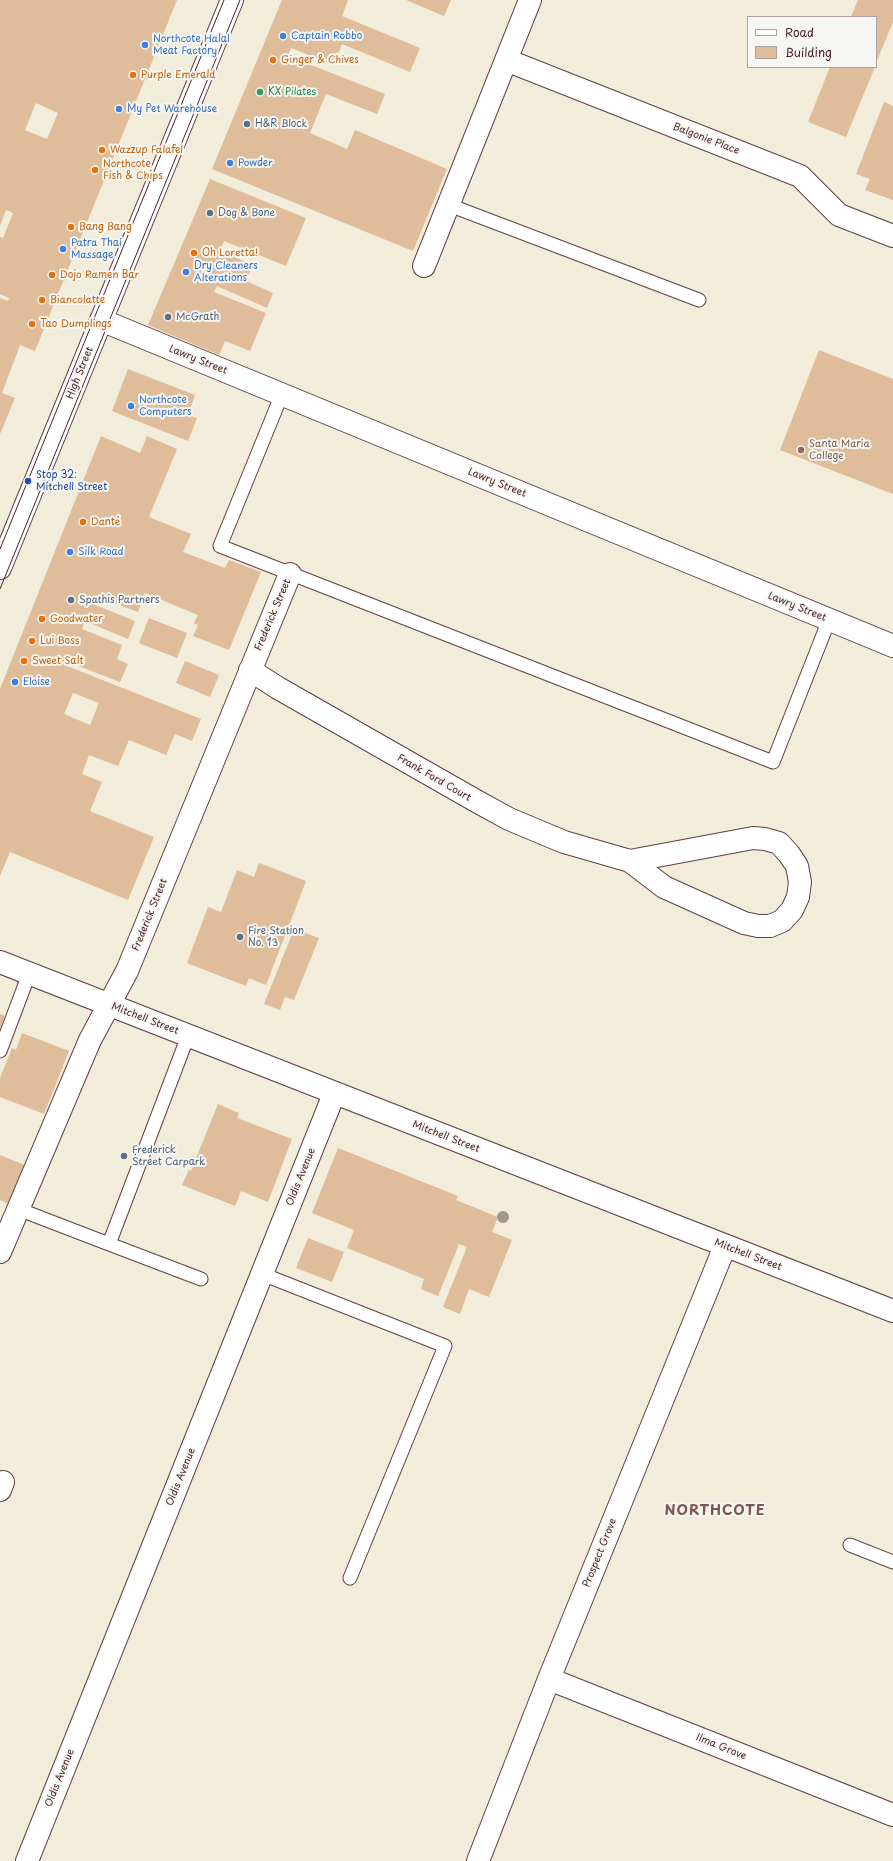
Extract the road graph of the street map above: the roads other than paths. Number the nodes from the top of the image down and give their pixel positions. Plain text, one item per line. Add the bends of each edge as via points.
1 (232, 0) edge
2 (530, 0) edge
3 (506, 60) junction
4 (449, 205) junction
5 (893, 236) edge
6 (424, 266) dead end
7 (699, 300) dead end
8 (101, 320) junction
9 (282, 394) junction
10 (0, 568) edge
11 (290, 574) junction
12 (829, 620) junction
13 (893, 646) edge
14 (250, 670) junction
15 (630, 861) junction
16 (0, 962) edge
17 (29, 974) junction
18 (108, 1005) junction
19 (188, 1036) junction
20 (0, 1051) edge
21 (334, 1094) junction
22 (18, 1209) junction
23 (110, 1244) junction
24 (725, 1246) junction
25 (0, 1252) edge
26 (262, 1274) junction
27 (201, 1279) dead end
28 (893, 1311) edge
29 (850, 1545) dead end
30 (893, 1562) edge
31 (350, 1578) dead end
32 (549, 1680) junction
33 (893, 1815) edge
34 (27, 1861) edge
35 (478, 1861) edge

1 - 8 street, High Street
2 - 3 street
3 - 4 street
3 - 5 street, Balgonie Place via 800,176 839,215
4 - 6 street
4 - 7 lane
8 - 9 street, Lawry Street
8 - 10 street, High Street
9 - 11 lane via 220,546
9 - 12 street, Lawry Street
11 - 12 lane via 773,762
11 - 14 street, Frederick Street
12 - 13 street, Lawry Street
14 - 15 street, Frank Ford Court via 510,819 564,842
14 - 18 street, Frederick Street via 127,971
15 - 15 street, Frank Ford Court via 753,838 765,839 779,844 790,854 797,866 800,882 798,898 782,921 770,926 758,926 664,887
16 - 17 street, Mitchell Street
17 - 18 street, Mitchell Street
17 - 20 lane
18 - 19 street, Mitchell Street
18 - 22 street, Frederick Street via 90,1040
19 - 21 street, Mitchell Street
19 - 23 lane
21 - 24 street, Mitchell Street
21 - 26 street, Oldis Avenue
22 - 23 lane
22 - 25 street, Frederick Street
23 - 27 lane
24 - 28 street, Mitchell Street
24 - 32 street, Prospect Grove
26 - 31 lane via 445,1346
26 - 34 street, Oldis Avenue
29 - 30 lane
32 - 33 street, Ilma Grove
32 - 35 street, Prospect Grove

